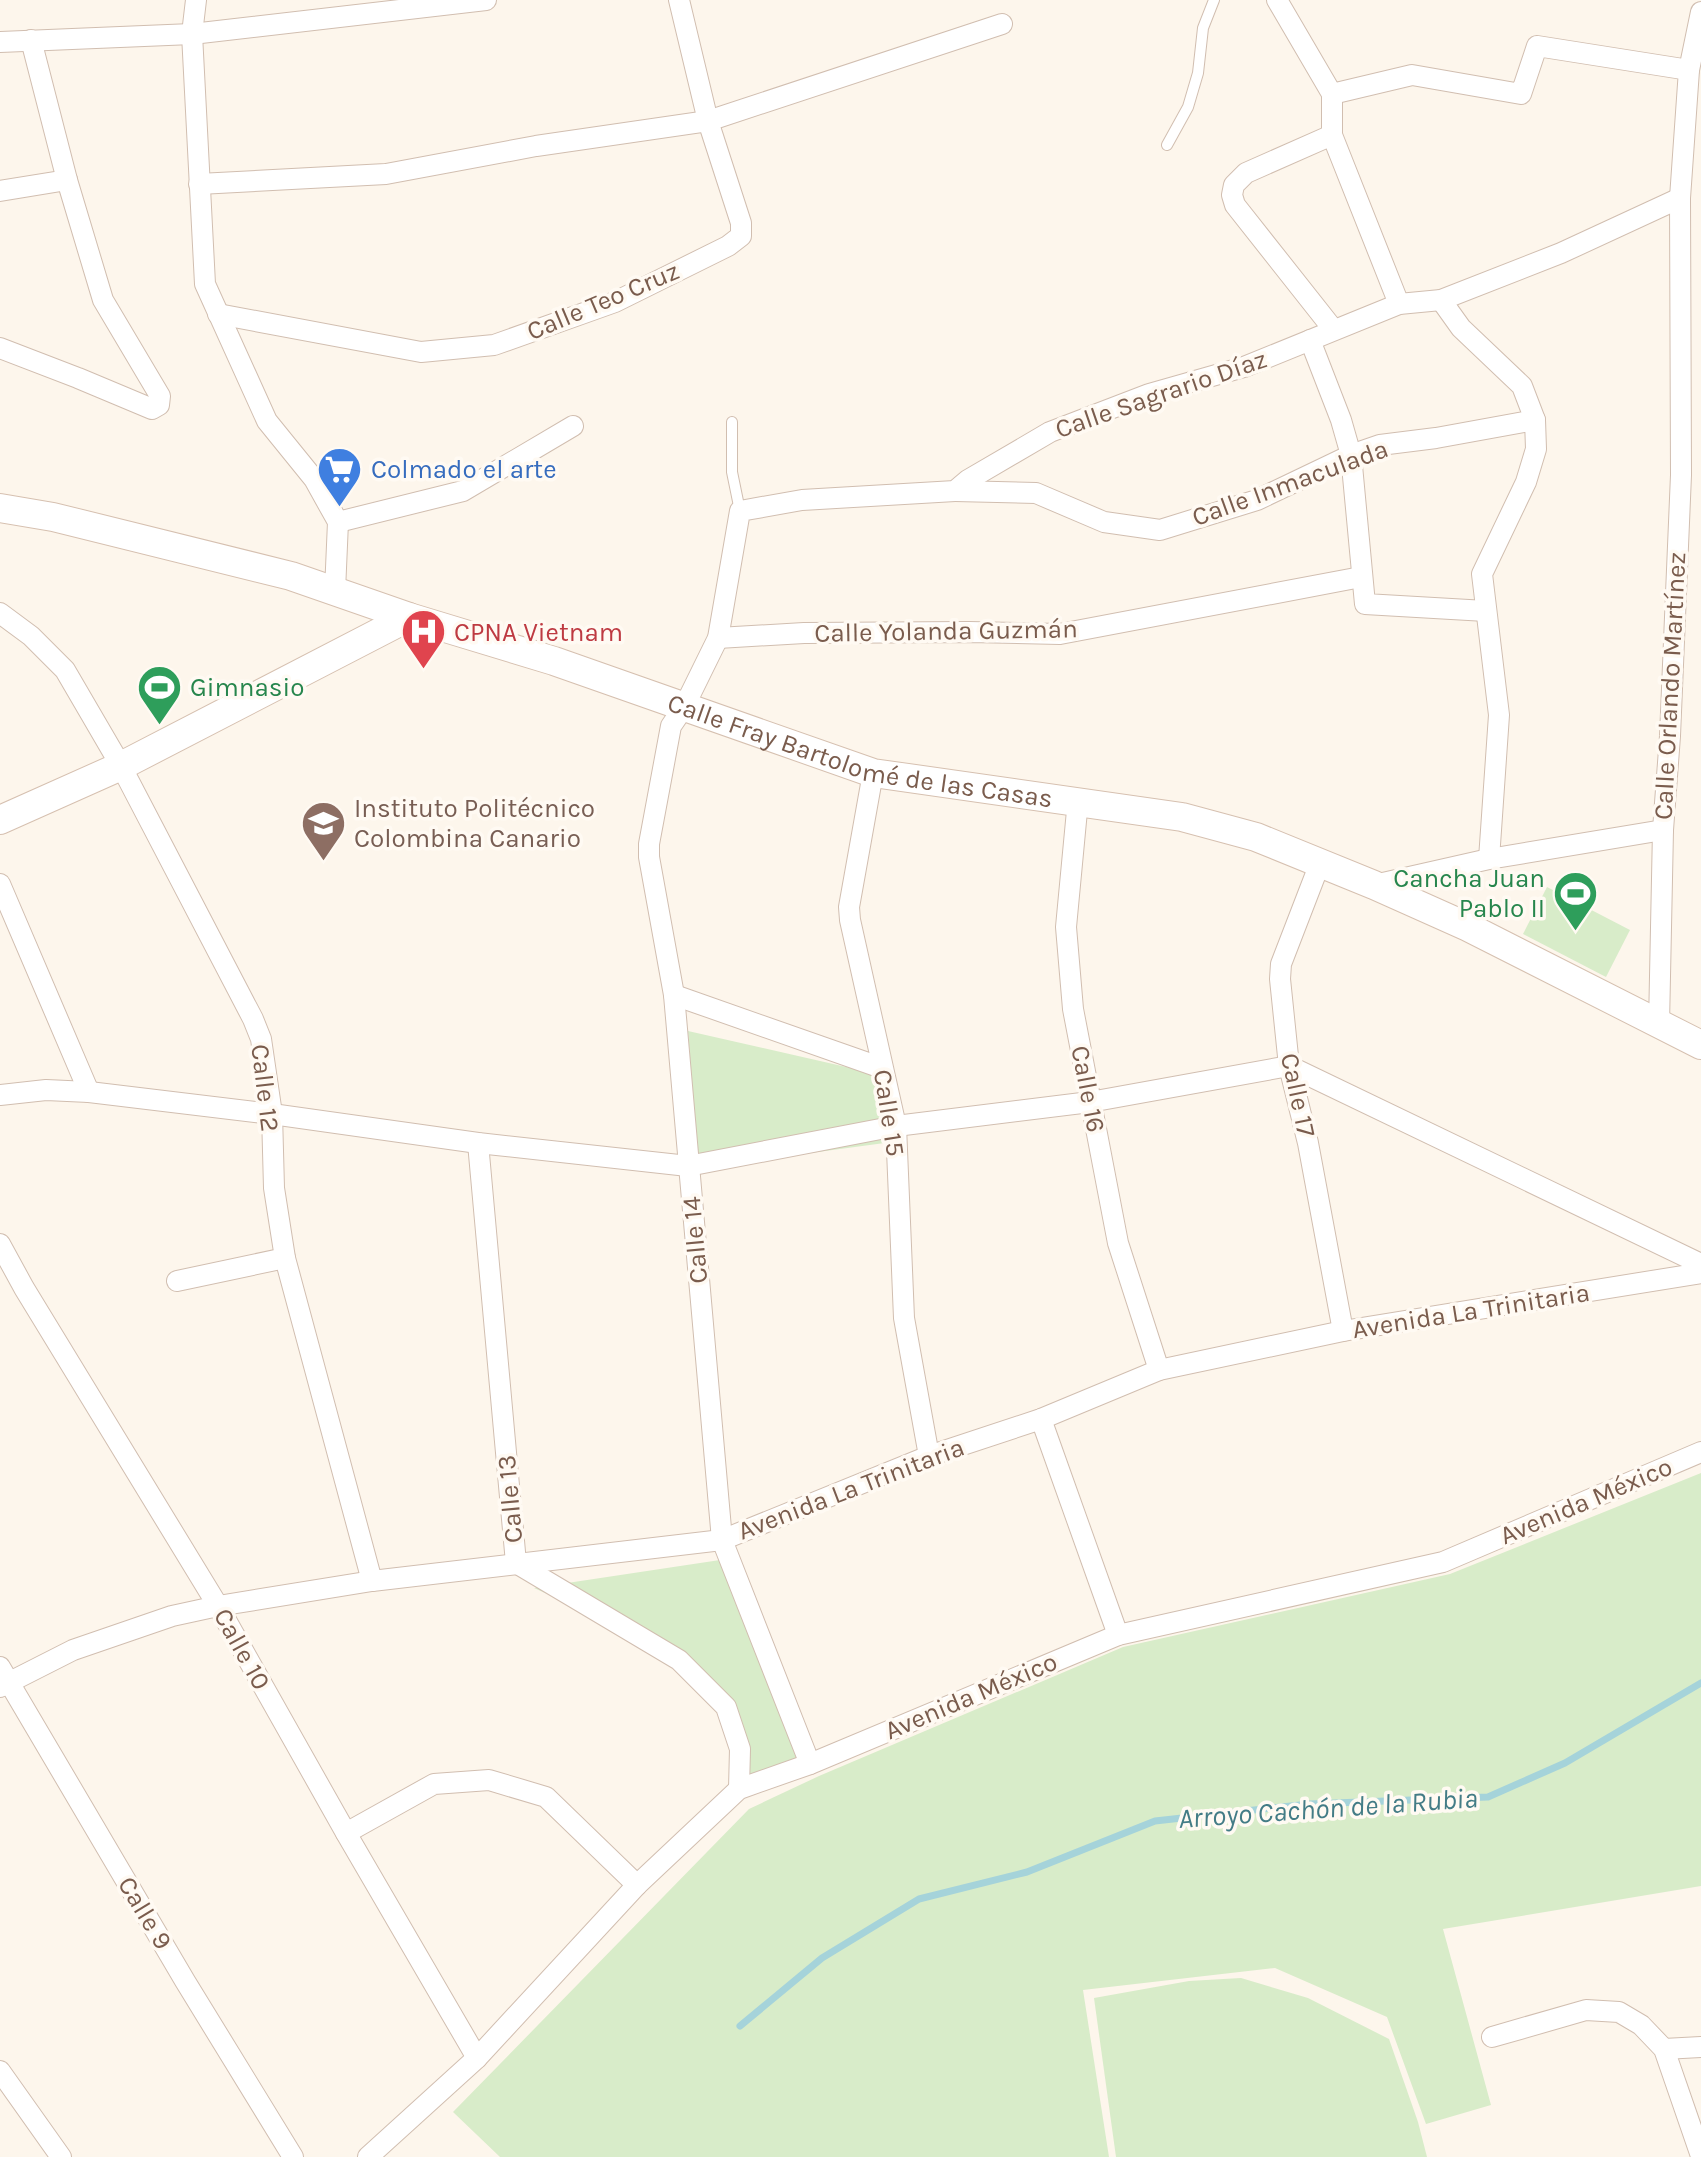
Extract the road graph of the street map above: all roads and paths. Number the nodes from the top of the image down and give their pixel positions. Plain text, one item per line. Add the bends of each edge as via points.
1 (196, 0) edge
2 (486, 0) edge
3 (679, 0) edge
4 (1214, 0) edge
5 (1277, 0) edge
6 (1701, 12) edge
7 (1002, 24) dead end
8 (192, 34) junction
9 (31, 40) junction
10 (0, 42) edge
11 (1689, 70) junction
12 (1332, 94) junction
13 (708, 121) junction
14 (1332, 135) junction
15 (1167, 145) dead end
16 (67, 180) junction
17 (199, 184) junction
18 (0, 191) edge
19 (1680, 198) junction
20 (1441, 300) junction
21 (1399, 304) junction
22 (218, 314) junction
23 (1333, 329) junction
24 (1310, 340) junction
25 (0, 348) edge
26 (1535, 420) junction
27 (732, 422) dead end
28 (573, 426) dead end
29 (1351, 455) junction
30 (955, 491) junction
31 (0, 508) edge
32 (740, 511) junction
33 (338, 522) junction
34 (1361, 577) junction
35 (335, 591) junction
36 (1486, 611) junction
37 (0, 613) edge
38 (409, 617) junction
39 (718, 638) junction
40 (684, 707) junction
41 (121, 766) junction
42 (873, 773) junction
43 (1078, 800) junction
44 (0, 820) edge
45 (1663, 830) junction
46 (1489, 859) junction
47 (1320, 863) junction
48 (0, 884) edge
49 (1374, 885) junction
50 (674, 995) junction
51 (1659, 1025) junction
52 (1701, 1045) edge
53 (1289, 1066) junction
54 (882, 1068) junction
55 (89, 1092) junction
56 (0, 1095) edge
57 (1090, 1102) junction
58 (272, 1114) junction
59 (896, 1126) junction
60 (478, 1143) junction
61 (688, 1166) junction
62 (0, 1244) edge
63 (285, 1258) junction
64 (1701, 1264) edge
65 (1701, 1273) edge
66 (177, 1281) dead end
67 (1343, 1331) junction
68 (1159, 1370) junction
69 (1041, 1419) junction
70 (1701, 1452) edge
71 (929, 1456) junction
72 (722, 1540) junction
73 (516, 1563) junction
74 (372, 1581) junction
75 (218, 1606) junction
76 (1118, 1635) junction
77 (3, 1678) edge
78 (810, 1764) junction
79 (739, 1789) junction
80 (346, 1833) junction
81 (637, 1885) junction
82 (1492, 2037) dead end
83 (1701, 2047) edge
84 (1664, 2049) junction
85 (477, 2058) junction
86 (0, 2071) edge
87 (1701, 2156) edge
88 (61, 2157) edge
89 (293, 2157) edge
90 (368, 2157) edge

1 - 8 street
2 - 8 street
3 - 13 street, Calle Teo Cruz
4 - 15 lane via 1203,28 1188,107
5 - 12 street
6 - 11 street, Calle Orlando Martínez
7 - 13 street
8 - 9 street
8 - 17 street
9 - 10 street
9 - 16 street
11 - 12 street via 1537,46 1521,94 1412,75
11 - 19 street, Calle Orlando Martínez
12 - 14 street
13 - 17 street via 386,174
13 - 22 street, Calle Teo Cruz via 741,236 615,302 494,345 421,352
14 - 21 street
14 - 23 street via 1246,173 1232,195
16 - 18 street
16 - 25 street via 103,300 160,396 159,405 152,409
17 - 22 street via 205,284
19 - 20 street, Calle Sagrario Díaz
19 - 45 street, Calle Orlando Martínez via 1681,475
20 - 21 street, Calle Sagrario Díaz
20 - 26 street via 1461,328 1522,386
21 - 23 street, Calle Sagrario Díaz
22 - 33 street via 267,421 314,479
23 - 24 street, Calle Sagrario Díaz
24 - 29 street
24 - 30 street, Calle Sagrario Díaz via 1050,432
26 - 29 street, Calle Inmaculada via 1380,445
26 - 36 street via 1536,449 1526,482 1482,574
27 - 32 lane via 732,472
28 - 33 street via 463,491
29 - 30 street, Calle Inmaculada via 1257,500 1160,530 1104,522 1036,493
29 - 34 street
30 - 32 street via 802,500
31 - 35 main road, Calle Fray Bartolomé de las Casas via 53,517
32 - 39 street
33 - 35 street
34 - 36 street via 1365,604
34 - 39 street, Calle Yolanda Guzmán via 1060,634
35 - 38 main road, Calle Fray Bartolomé de las Casas
36 - 46 street via 1499,715
37 - 41 street, Calle 12 via 65,670
38 - 40 main road, Calle Fray Bartolomé de las Casas
38 - 41 main road
39 - 40 street
40 - 42 main road, Calle Fray Bartolomé de las Casas
40 - 50 street, Calle 14 via 671,726 649,844
41 - 44 main road
41 - 58 street, Calle 12 via 253,1019
42 - 43 main road, Calle Fray Bartolomé de las Casas
42 - 54 street, Calle 15 via 849,907
43 - 47 main road, Calle Fray Bartolomé de las Casas via 1182,817 1256,837
43 - 57 street, Calle 16 via 1066,927 1073,1009
45 - 46 street
45 - 51 street, Calle Orlando Martínez
46 - 49 street
47 - 49 main road, Calle Fray Bartolomé de las Casas
47 - 53 street, Calle 17 via 1281,964
48 - 55 street
49 - 51 main road, Calle Fray Bartolomé de las Casas
50 - 54 street
50 - 61 street, Calle 14
51 - 52 main road, Calle Fray Bartolomé de las Casas
53 - 57 street
53 - 64 street
53 - 67 street, Calle 17
54 - 59 street, Calle 15
55 - 56 street
55 - 58 street
57 - 59 street
57 - 68 street, Calle 16 via 1118,1243
58 - 60 street
58 - 63 street, Calle 12 via 274,1188
59 - 61 street
59 - 71 street, Calle 15 via 904,1318
60 - 61 street
60 - 73 street, Calle 13
61 - 72 street, Calle 14
62 - 75 street, Calle 10
63 - 66 street
63 - 74 street, Calle 12
65 - 67 street, Avenida La Trinitaria
67 - 68 street, Avenida La Trinitaria
68 - 69 street, Avenida La Trinitaria
69 - 71 street, Avenida La Trinitaria
69 - 76 street
70 - 76 street, Avenida México via 1443,1562
71 - 72 street, Avenida La Trinitaria
72 - 73 street, Avenida La Trinitaria
72 - 78 street, Calle 14
73 - 74 street, Avenida La Trinitaria
73 - 79 street, Calle 13 via 679,1660 726,1707 740,1749
74 - 75 street, Avenida La Trinitaria
75 - 77 street, Avenida La Trinitaria via 126,1630
75 - 80 street, Calle 10
76 - 78 street, Avenida México
77 - 89 street, Calle 9
78 - 79 street, Avenida México
79 - 81 street, Avenida México
80 - 81 street via 434,1784 489,1780 546,1797
80 - 85 street, Calle 10
81 - 85 street, Avenida México
82 - 84 street via 1586,2010 1619,2012
83 - 84 street
84 - 87 street
85 - 90 street, Avenida México
86 - 88 street

